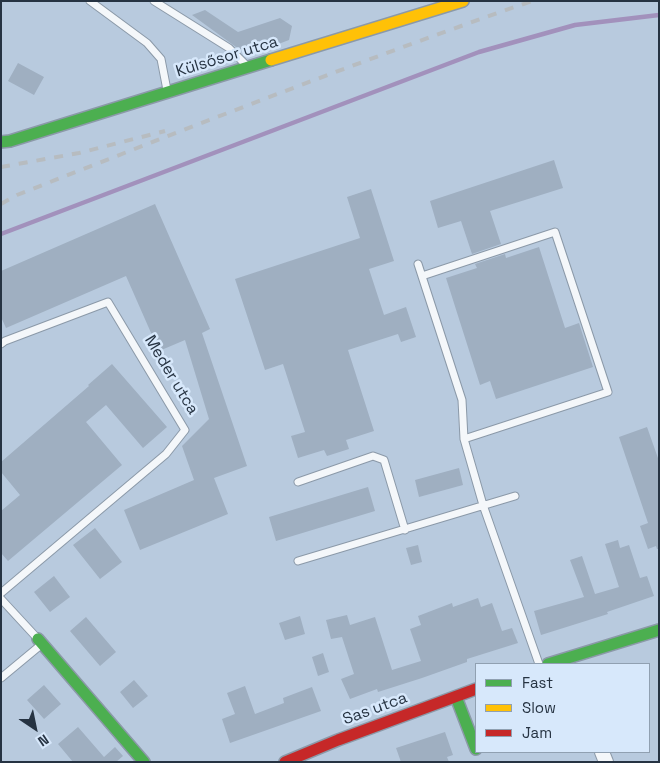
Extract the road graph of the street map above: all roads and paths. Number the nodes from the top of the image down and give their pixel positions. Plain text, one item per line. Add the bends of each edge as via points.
1 (90, 1) edge
2 (154, 1) edge
3 (463, 1) edge
4 (248, 68) junction
5 (168, 92) junction
6 (1, 142) edge
7 (418, 264) dead end
8 (422, 276) junction
9 (1, 344) edge
10 (464, 439) junction
11 (298, 482) dead end
12 (515, 496) dead end
13 (483, 505) junction
14 (404, 530) junction
15 (298, 561) dead end
16 (1, 593) edge
17 (1, 599) edge
18 (659, 630) edge
19 (40, 641) junction
20 (539, 663) edge
21 (551, 663) edge
22 (1, 678) edge
23 (475, 689) edge
24 (456, 696) junction
25 (475, 745) edge
26 (144, 762) edge
27 (285, 762) edge

1 - 5 lane via 147,42 161,59
2 - 4 lane via 229,48
3 - 4 street, Külsősor utca
4 - 5 street, Külsősor utca
5 - 6 street, Külsősor utca
7 - 8 lane
8 - 10 lane via 462,400
8 - 10 lane via 555,232 608,392
9 - 16 lane, Meder utca via 108,302 185,430 166,454
10 - 13 lane
11 - 14 lane via 373,456 384,460
12 - 13 lane
13 - 14 lane
13 - 20 lane
14 - 15 lane
17 - 19 lane
18 - 21 street
19 - 22 lane
19 - 26 street
23 - 24 street, Sas utca
24 - 25 street
24 - 27 street, Sas utca

